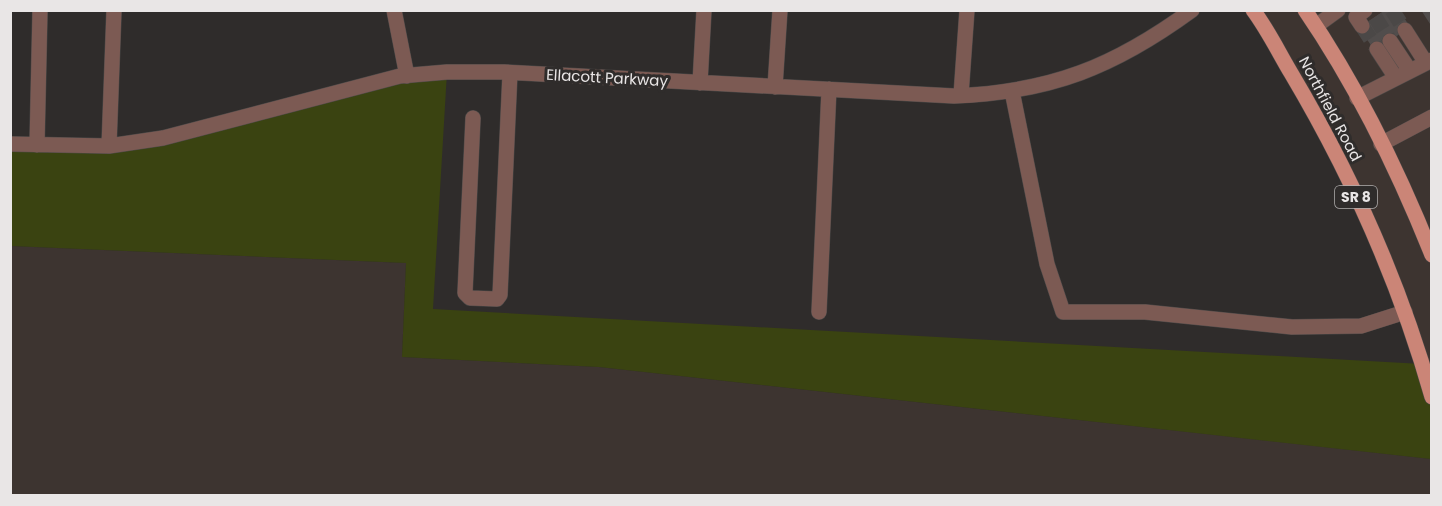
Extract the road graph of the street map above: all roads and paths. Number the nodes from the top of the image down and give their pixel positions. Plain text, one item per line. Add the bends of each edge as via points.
1 (40, 10) edge
2 (114, 10) edge
3 (394, 10) edge
4 (704, 10) edge
5 (780, 10) edge
6 (967, 10) edge
7 (1192, 10) edge
8 (1253, 10) edge
9 (1305, 10) edge
10 (1338, 10) edge
11 (1316, 26) junction
12 (1405, 30) tunnel mouth
13 (1384, 45) tunnel mouth
14 (1429, 62) edge
15 (510, 73) junction
16 (1403, 75) junction
17 (407, 76) junction
18 (700, 83) junction
19 (775, 87) junction
20 (829, 89) junction
21 (1012, 91) junction
22 (962, 95) junction
23 (1357, 98) junction
24 (1431, 117) edge
25 (473, 118) dead end
26 (10, 144) edge
27 (1381, 144) junction
28 (36, 145) junction
29 (109, 146) junction
30 (1431, 255) edge
31 (819, 312) dead end
32 (1405, 312) junction
33 (1431, 397) edge

1 - 28 street
2 - 29 street
3 - 17 street
4 - 18 street
5 - 19 street
6 - 22 street
7 - 21 street, Ellacott Parkway via 1149,41 1101,65 1071,77
8 - 32 main road, Northfield Road / SR 8 via 1327,137
9 - 11 main road, Northfield Road
10 - 11 street
11 - 23 main road, Northfield Road
12 - 14 street
13 - 16 street
14 - 16 street
15 - 17 street, Ellacott Parkway
15 - 18 street, Ellacott Parkway
15 - 25 street via 497,299 470,298 465,293
16 - 23 street
17 - 29 street, Ellacott Parkway via 164,138
18 - 19 street, Ellacott Parkway
19 - 20 street, Ellacott Parkway
20 - 22 street, Ellacott Parkway
20 - 31 street
21 - 22 street, Ellacott Parkway
21 - 32 street via 1047,264 1063,312 1145,312 1292,327 1361,326
23 - 27 main road, Northfield Road
24 - 27 street
26 - 28 street, Ellacott Parkway
27 - 30 main road, Northfield Road
28 - 29 street, Ellacott Parkway
32 - 33 main road, Northfield Road / SR 8

